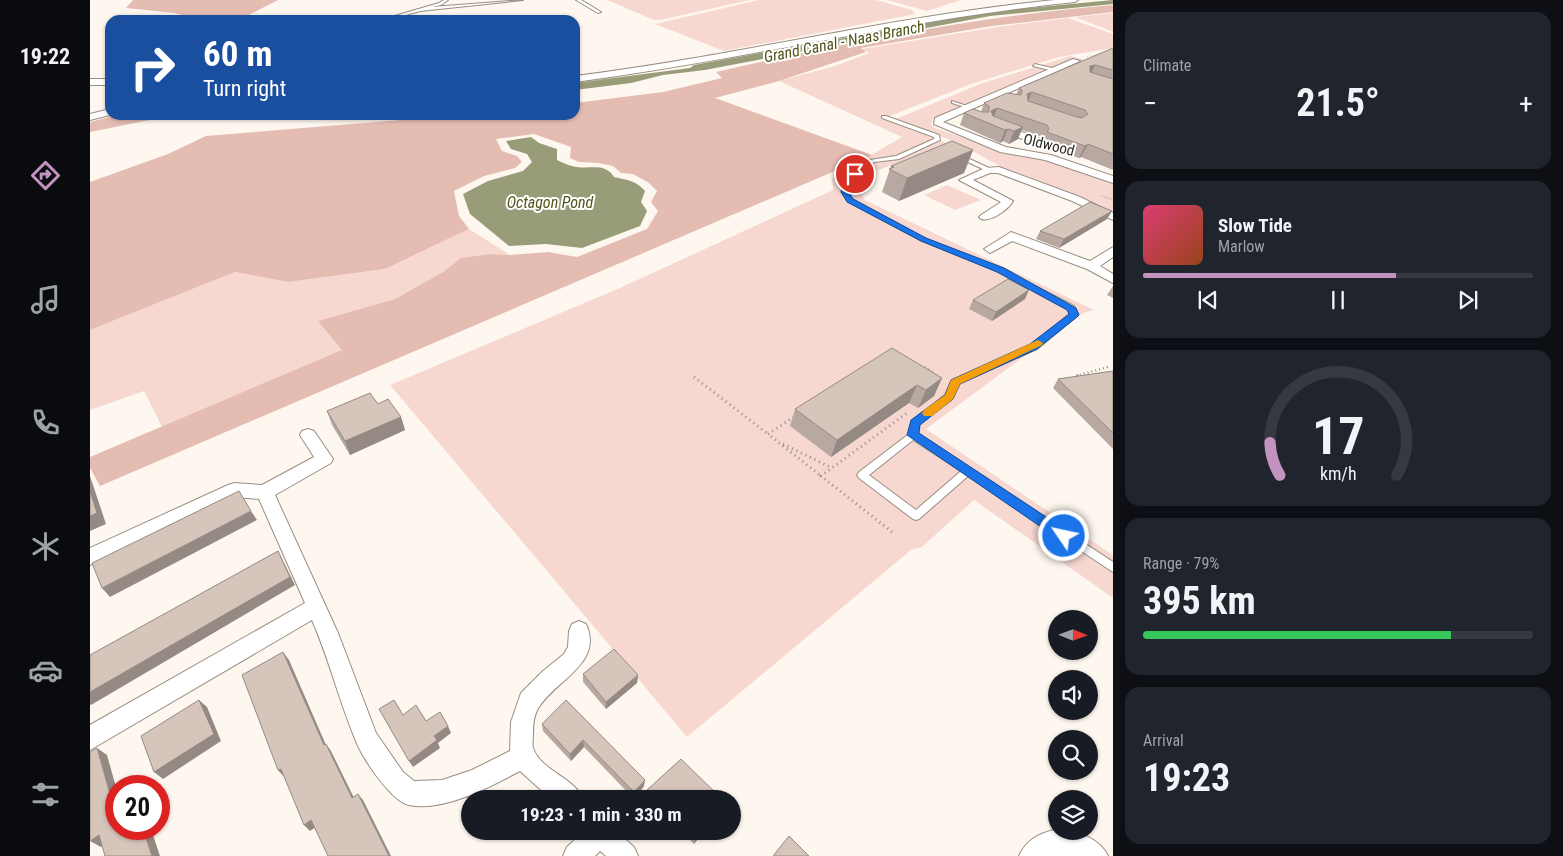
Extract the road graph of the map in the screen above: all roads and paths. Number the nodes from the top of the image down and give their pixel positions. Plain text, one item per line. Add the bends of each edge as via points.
1 (446, 0) edge
2 (521, 0) edge
3 (578, 0) edge
4 (1075, 0) edge
5 (416, 10) junction
6 (600, 12) dead end
7 (400, 15) edge
8 (1108, 52) edge
9 (1078, 60) joint
10 (1035, 65) dead end
11 (1054, 70) junction
12 (1068, 74) edge
13 (580, 78) edge
14 (90, 82) edge
15 (105, 82) edge
16 (992, 97) junction
17 (954, 102) dead end
18 (1006, 102) edge
19 (968, 107) junction
20 (957, 112) junction
21 (105, 114) edge
22 (884, 117) dead end
23 (90, 118) edge
24 (972, 118) edge
25 (992, 125) edge
26 (1037, 141) dead end
27 (959, 156) edge
28 (989, 170) junction
29 (1113, 180) edge
30 (985, 217) dead end
31 (1113, 217) edge
32 (990, 249) dead end
33 (1113, 251) edge
34 (1091, 266) junction
35 (1113, 279) edge
36 (925, 367) edge
37 (1108, 367) dead end
38 (694, 377) dead end
39 (1082, 384) edge
40 (953, 388) junction
41 (800, 414) edge
42 (768, 434) junction
43 (308, 435) dead end
44 (913, 435) junction
45 (776, 441) junction
46 (832, 468) dead end
47 (967, 471) junction
48 (821, 476) dead end
49 (265, 492) junction
50 (90, 557) edge
51 (1113, 568) edge
52 (317, 607) junction
53 (579, 631) dead end
54 (90, 738) edge
55 (525, 756) junction
56 (560, 790) edge
57 (592, 840) edge
58 (607, 840) edge
59 (576, 856) edge
60 (625, 856) edge
61 (1032, 856) edge
62 (1094, 856) edge

1 - 5 lane
2 - 5 lane
3 - 6 lane
4 - 13 street via 959,14 670,66
5 - 7 lane
8 - 9 path
9 - 11 street
10 - 11 lane
11 - 12 street
11 - 16 street
14 - 15 street
16 - 18 street
16 - 19 street
17 - 19 lane
19 - 20 street
20 - 24 street
20 - 29 street, Oldwood via 938,120 940,124 1004,150 1047,157
21 - 23 street
22 - 40 lane via 936,136 937,140 897,158 872,162 846,183 845,192 850,200 924,240 1000,270 1071,308 1074,315 1034,346 955,382
25 - 26 street
27 - 28 lane
28 - 30 street via 964,180 1007,201
28 - 31 street via 999,170 1076,199
32 - 34 street via 1011,236
33 - 34 street
34 - 35 street
36 - 40 path via 934,373 930,380
37 - 39 path via 1076,376
38 - 42 path
40 - 44 lane via 949,397 915,423
41 - 42 path
42 - 45 path
43 - 49 street via 325,459
44 - 47 lane
44 - 47 lane via 862,475 916,516
45 - 46 path
45 - 48 path
47 - 51 lane
49 - 50 street via 234,490
49 - 52 street
52 - 54 street
52 - 55 street via 366,740 395,780 409,793 442,792 476,781
53 - 55 street via 579,648 572,660 529,701 522,722 521,749
55 - 56 street via 530,766
57 - 59 street
58 - 60 street
61 - 62 street via 1037,849 1056,842 1080,847

